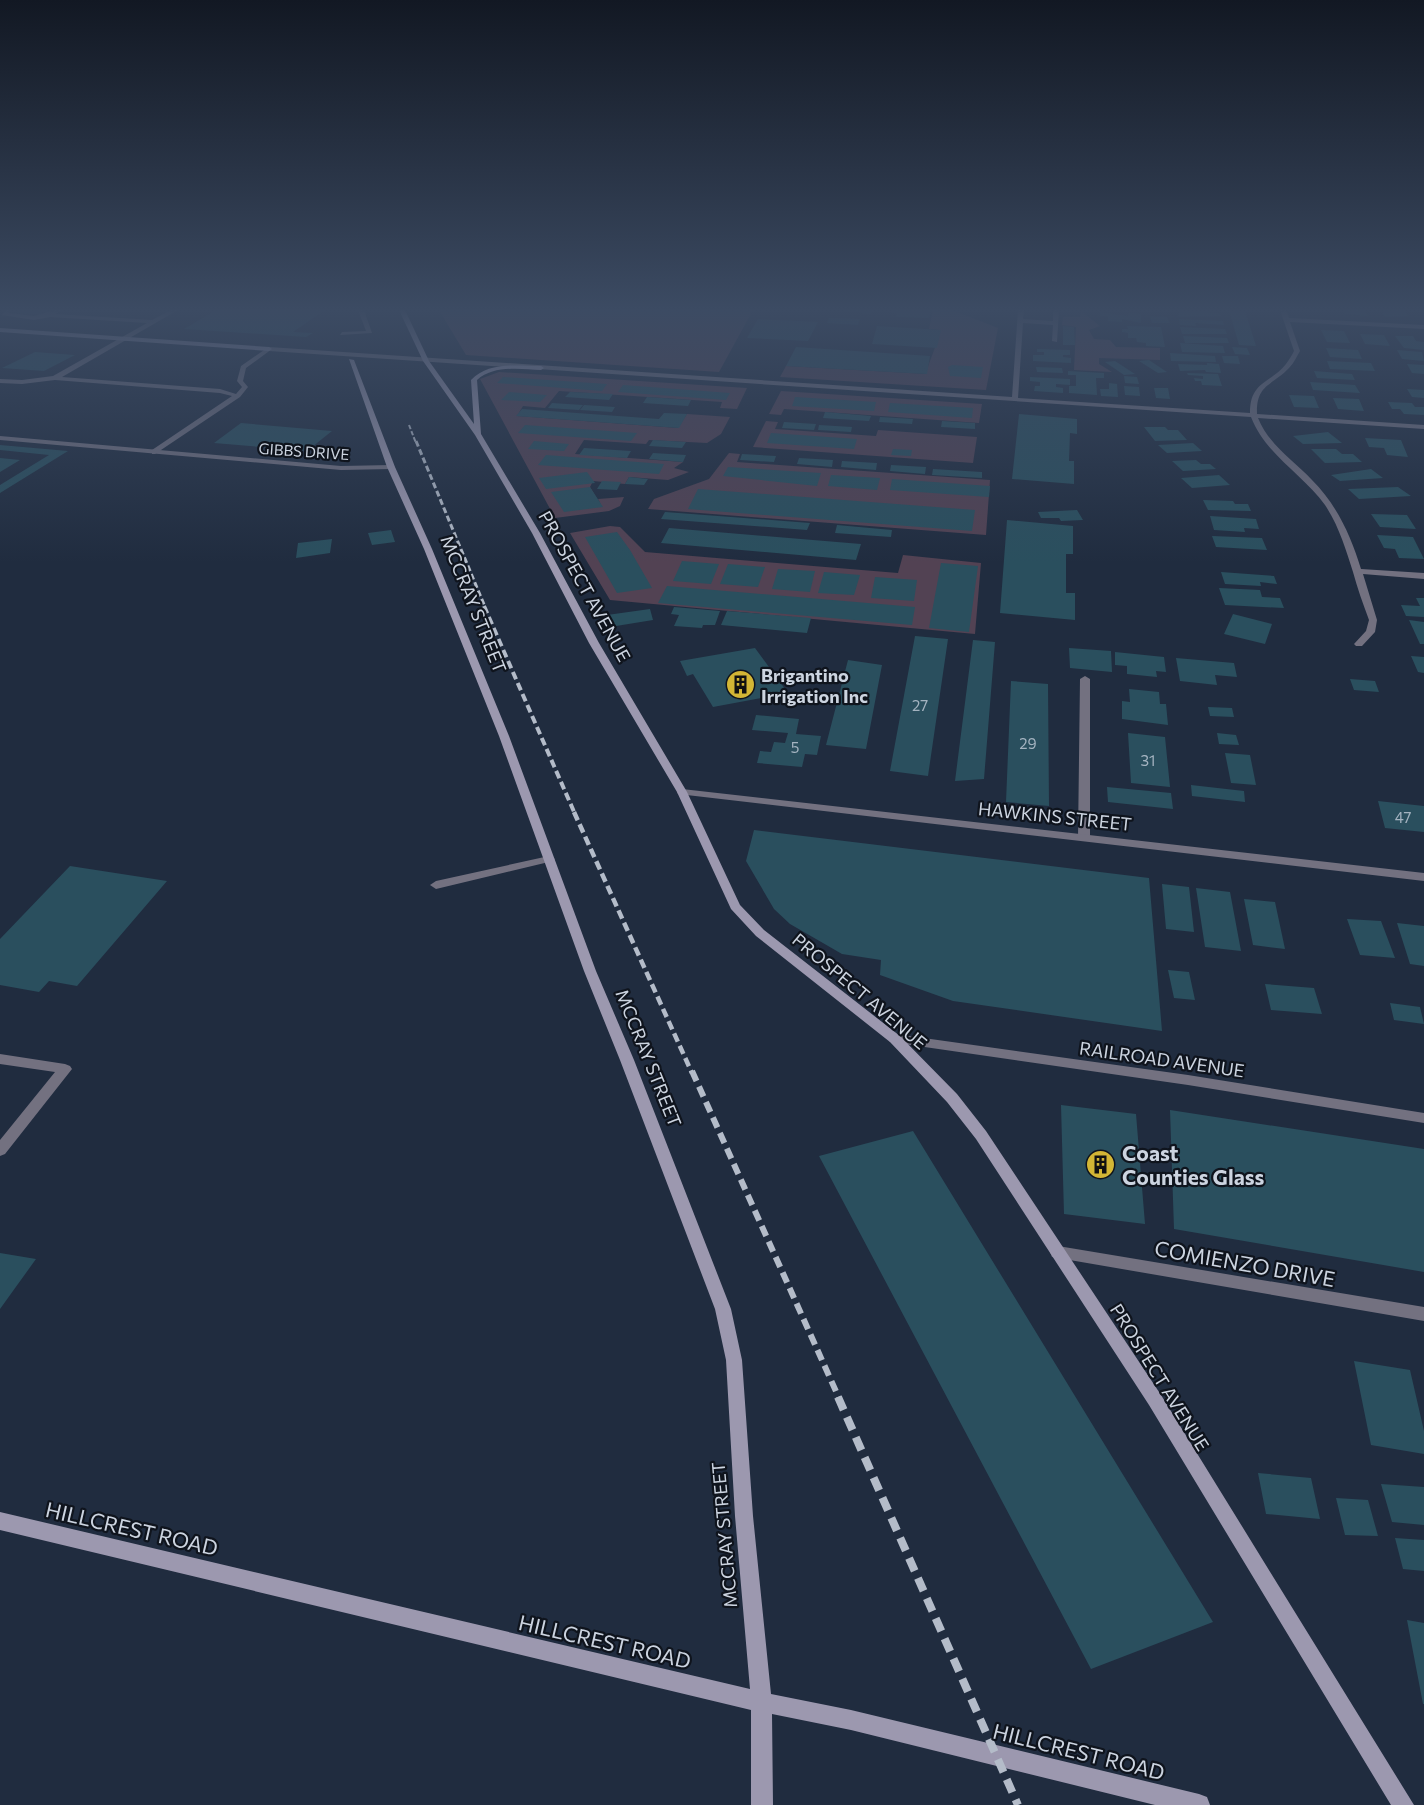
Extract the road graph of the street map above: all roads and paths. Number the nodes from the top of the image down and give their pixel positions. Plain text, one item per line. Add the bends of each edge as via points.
1 (232, 394) edge
2 (364, 394) edge
3 (449, 394) edge
4 (475, 394) edge
5 (930, 394) edge
6 (1015, 394) edge
7 (1256, 394) edge
8 (238, 396) joint
9 (1015, 400) junction
10 (1253, 415) junction
11 (1424, 427) edge
12 (478, 435) junction
13 (0, 438) edge
14 (155, 452) junction
15 (391, 467) junction
16 (1356, 571) junction
17 (1424, 576) edge
18 (1359, 644) dead end
19 (1084, 679) dead end
20 (682, 792) junction
21 (1084, 838) junction
22 (549, 859) junction
23 (1424, 877) edge
24 (436, 885) dead end
25 (895, 1039) junction
26 (0, 1059) edge
27 (1424, 1118) edge
28 (0, 1150) edge
29 (1058, 1252) junction
30 (1424, 1314) edge
31 (0, 1521) edge
32 (761, 1702) junction
33 (762, 1805) edge
34 (1199, 1805) edge
35 (1403, 1805) edge

1 - 8 street
2 - 15 street, MCCRAY STREET
3 - 12 street, PROSPECT AVENUE
4 - 12 street
5 - 9 street
6 - 9 street
7 - 10 street
8 - 14 street
9 - 10 street
10 - 11 street
10 - 16 street via 1271,445 1325,499 1340,524
12 - 20 street, PROSPECT AVENUE
13 - 14 street, GIBBS DRIVE
14 - 15 street, GIBBS DRIVE via 340,468
15 - 22 street, MCCRAY STREET via 475,664
16 - 17 street
16 - 18 street via 1373,620 1370,632
19 - 21 street
20 - 21 street, HAWKINS STREET
20 - 25 street, PROSPECT AVENUE via 735,906 760,933
21 - 23 street, HAWKINS STREET
22 - 24 street
22 - 32 street, MCCRAY STREET via 723,1309 734,1360
25 - 27 street, RAILROAD AVENUE
25 - 29 street, PROSPECT AVENUE via 952,1098 981,1135
26 - 28 street via 65,1069
29 - 30 street, COMIENZO DRIVE
29 - 35 street, PROSPECT AVENUE via 1155,1400
31 - 32 street, HILLCREST ROAD
32 - 33 street, MCCRAY STREET
32 - 34 street, HILLCREST ROAD

